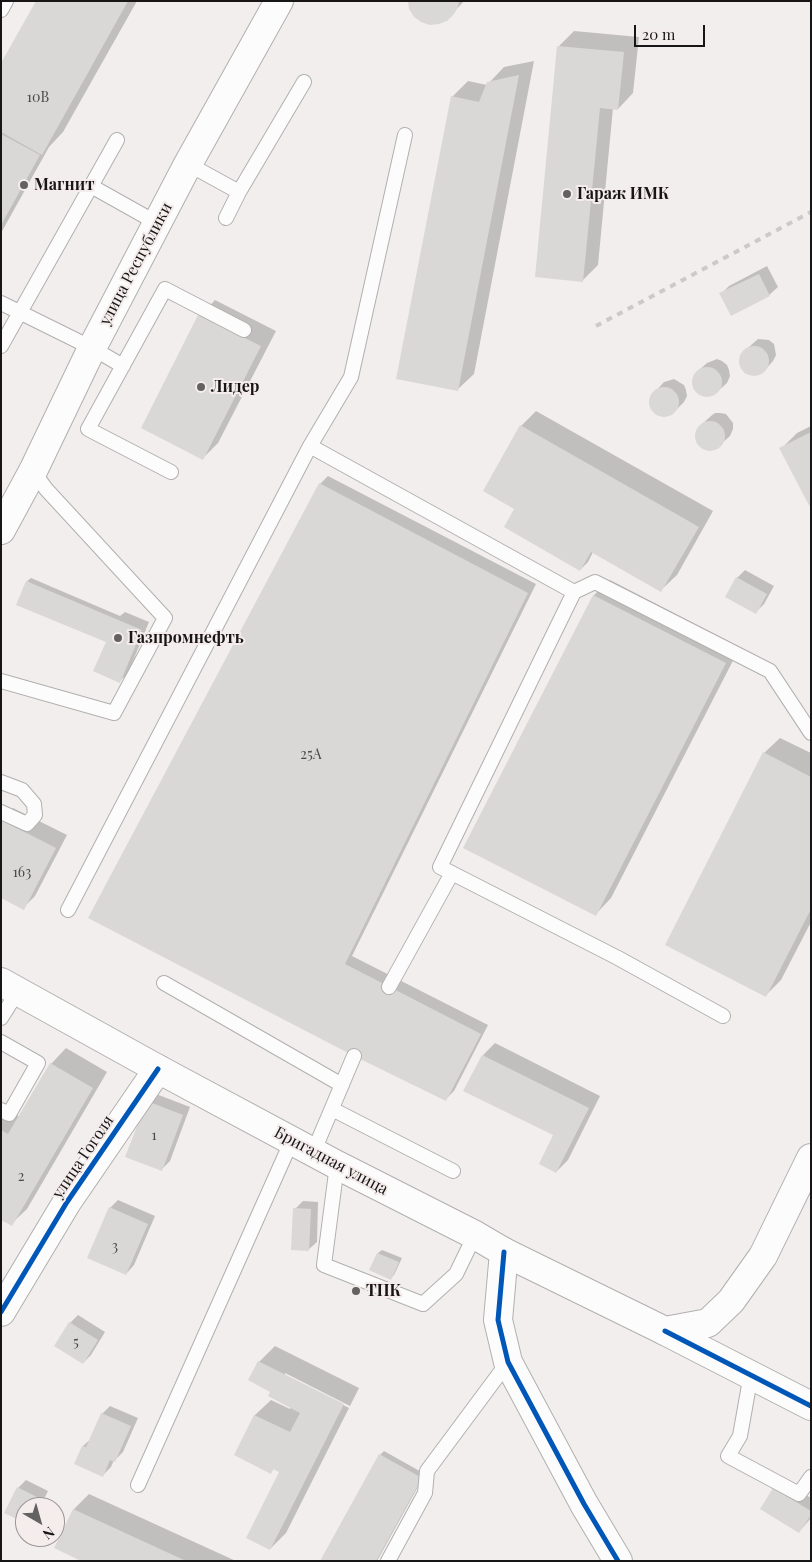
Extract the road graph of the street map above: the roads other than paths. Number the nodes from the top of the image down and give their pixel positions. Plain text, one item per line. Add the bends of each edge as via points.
1 (6, 1) edge
2 (279, 1) edge
3 (1, 10) edge
4 (304, 82) dead end
5 (406, 135) dead end
6 (117, 140) dead end
7 (188, 164) junction
8 (91, 186) junction
9 (239, 192) junction
10 (226, 218) dead end
11 (157, 223) junction
12 (1, 303) edge
13 (20, 312) junction
14 (244, 330) dead end
15 (1, 346) edge
16 (92, 348) junction
17 (122, 366) junction
18 (310, 446) junction
19 (33, 471) junction
20 (172, 472) dead end
21 (1, 530) edge
22 (574, 592) junction
23 (1, 681) edge
24 (811, 733) edge
25 (1, 782) edge
26 (1, 812) edge
27 (452, 873) junction
28 (68, 910) dead end
29 (164, 983) dead end
30 (10, 986) edge
31 (388, 987) dead end
32 (723, 1016) dead end
33 (1, 1018) edge
34 (1, 1042) edge
35 (354, 1056) dead end
36 (158, 1069) junction
37 (342, 1084) junction
38 (332, 1109) junction
39 (1, 1110) edge
40 (302, 1146) junction
41 (811, 1158) edge
42 (337, 1165) junction
43 (453, 1171) dead end
44 (475, 1235) junction
45 (504, 1252) junction
46 (1, 1312) edge
47 (666, 1331) junction
48 (508, 1362) junction
49 (752, 1374) junction
50 (811, 1406) edge
51 (811, 1477) edge
52 (138, 1485) dead end
53 (388, 1561) edge
54 (618, 1561) edge

1 - 3 lane
2 - 7 main road, улица Республики
4 - 9 lane
5 - 18 lane via 352,377
6 - 8 lane
7 - 9 lane
7 - 11 main road, улица Республики
8 - 11 lane
8 - 13 lane
9 - 10 lane
11 - 16 main road, улица Республики
12 - 13 lane
13 - 15 lane
13 - 16 lane
14 - 17 lane via 165,289
16 - 17 lane
16 - 19 main road, улица Республики
17 - 20 lane via 88,429
18 - 22 lane
18 - 28 lane
19 - 21 main road, улица Республики
19 - 23 lane via 165,618 114,713
22 - 24 lane via 595,582 770,671
22 - 27 lane via 440,867
25 - 26 lane via 22,790 34,804 35,815 27,824
27 - 31 lane
27 - 32 lane
29 - 37 lane
30 - 33 lane
30 - 36 main road, Бригадная улица
34 - 39 lane via 38,1063 8,1114
35 - 37 lane
36 - 40 main road, Бригадная улица
36 - 46 main road, улица Гоголя via 67,1202
37 - 38 lane
38 - 40 lane
38 - 43 lane
40 - 42 main road, Бригадная улица
40 - 52 lane
41 - 47 main road via 763,1256 731,1301 708,1323
42 - 44 main road, Бригадная улица
42 - 44 lane via 324,1265 423,1304 456,1274
44 - 45 main road, Бригадная улица
45 - 47 main road, Бригадная улица
45 - 48 main road via 498,1320
47 - 49 main road, Бригадная улица
48 - 53 lane via 427,1471 425,1493
48 - 54 main road
49 - 50 main road, Бригадная улица
49 - 51 lane via 740,1436 728,1456 799,1494

